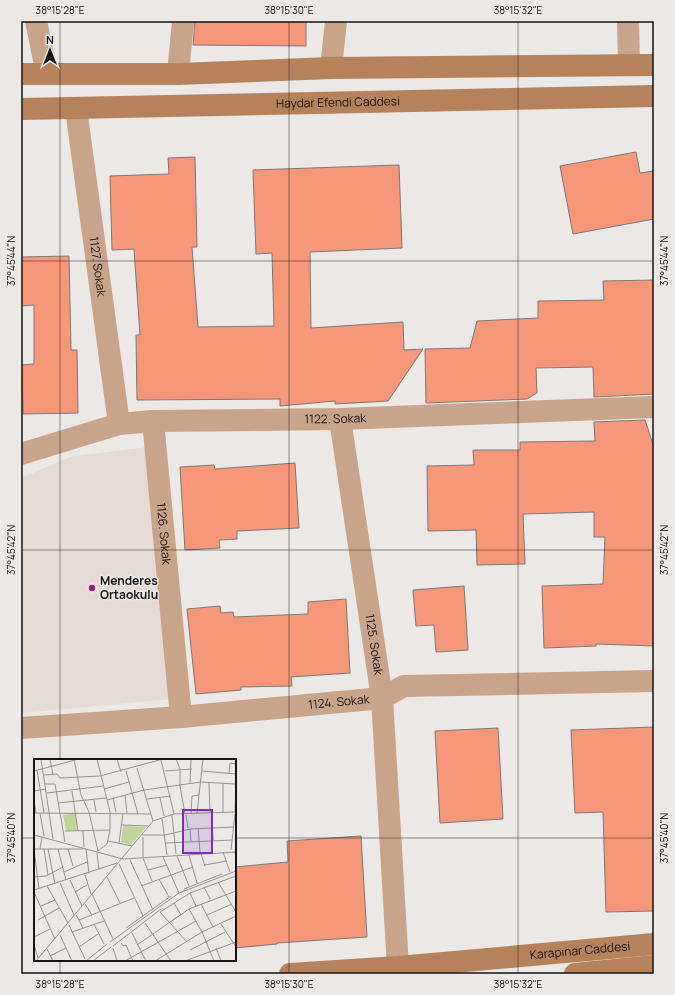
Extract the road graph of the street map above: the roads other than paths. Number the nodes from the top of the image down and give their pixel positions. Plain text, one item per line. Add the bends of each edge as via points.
1 (36, 21) edge
2 (183, 21) edge
3 (336, 21) edge
4 (628, 21) edge
5 (629, 65) junction
6 (654, 65) edge
7 (331, 68) junction
8 (21, 74) edge
9 (47, 74) junction
10 (178, 74) junction
11 (654, 96) edge
12 (21, 109) edge
13 (76, 109) junction
14 (654, 407) edge
15 (340, 419) junction
16 (153, 421) junction
17 (119, 424) junction
18 (21, 454) edge
19 (654, 681) edge
20 (382, 698) junction
21 (181, 717) junction
22 (21, 728) edge
23 (654, 944) edge
24 (654, 966) edge
25 (398, 967) junction
26 (290, 974) edge
27 (575, 974) edge

1 - 9 street
2 - 10 street
3 - 7 street
4 - 5 street
5 - 6 main road
5 - 7 main road
7 - 10 main road
8 - 9 main road
9 - 10 main road
11 - 13 main road, Haydar Efendi Caddesi
12 - 13 main road, Haydar Efendi Caddesi
13 - 17 street, 1127. Sokak
14 - 15 street, 1122. Sokak
15 - 16 street, 1122. Sokak
15 - 20 street, 1125. Sokak
16 - 17 street, 1122. Sokak
16 - 21 street, 1126. Sokak
17 - 18 street, 1122. Sokak
19 - 20 street, 1124. Sokak via 404,686
20 - 21 street, 1124. Sokak
20 - 25 street, 1125. Sokak
21 - 22 street, 1124. Sokak
23 - 25 main road, Karapınar Caddesi
24 - 27 main road, Karapınar Caddesi
25 - 26 main road, Karapınar Caddesi

